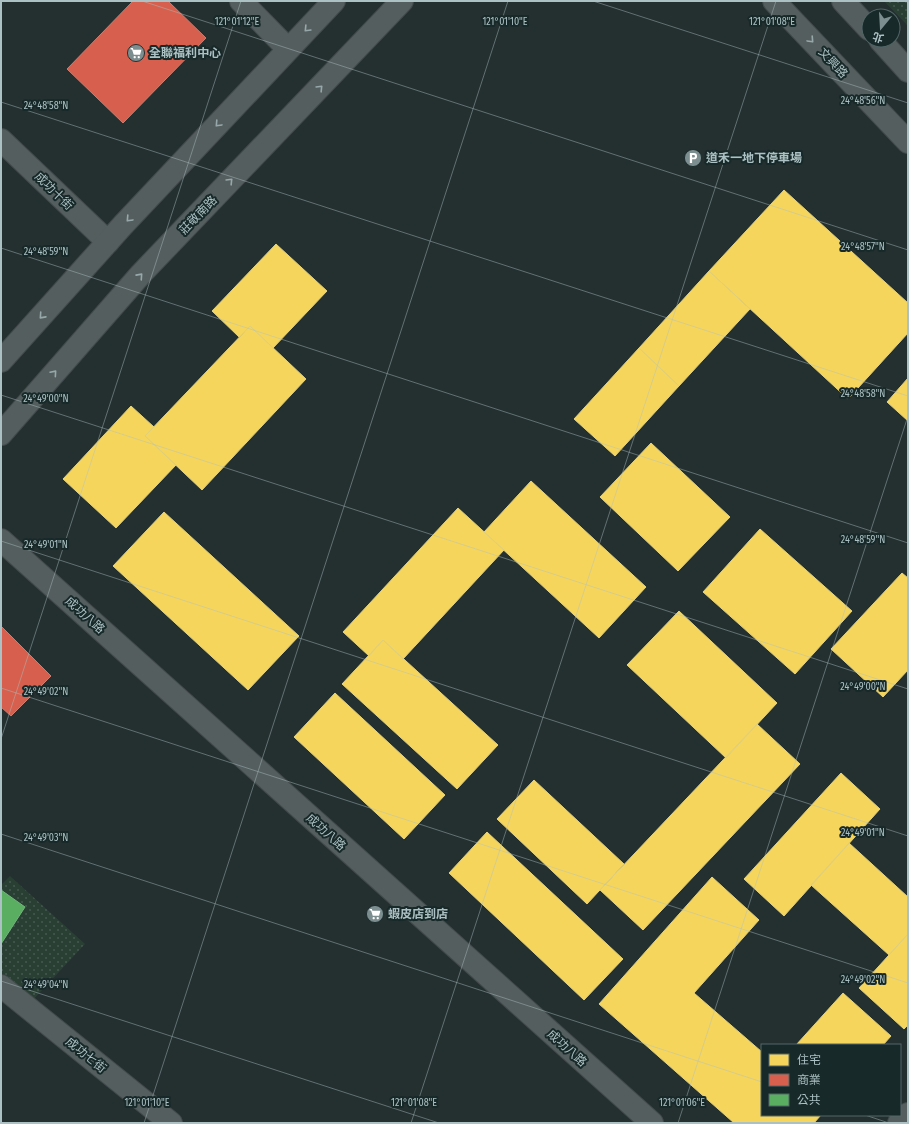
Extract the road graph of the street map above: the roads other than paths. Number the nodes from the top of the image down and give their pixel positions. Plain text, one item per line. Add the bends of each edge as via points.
1 (241, 1) edge
2 (334, 1) edge
3 (402, 1) edge
4 (774, 1) edge
5 (843, 1) edge
6 (861, 20) edge
7 (887, 48) edge
8 (288, 49) junction
9 (908, 70) edge
10 (1, 140) edge
11 (908, 142) edge
12 (108, 242) junction
13 (1, 361) edge
14 (1, 434) edge
15 (1, 540) edge
16 (1, 986) edge
17 (908, 1114) edge
18 (172, 1123) edge
19 (652, 1123) edge
20 (899, 1123) edge

1 - 8 street
2 -> 8 street
14 -> 3 street, 莊敬南路 via 141,274
4 -> 11 street, 文興路
5 - 6 street
7 - 9 street
8 -> 12 street
10 - 12 street, 成功十街
12 -> 13 street
15 - 19 street, 成功八路
16 - 18 street, 成功七街
17 - 20 street

